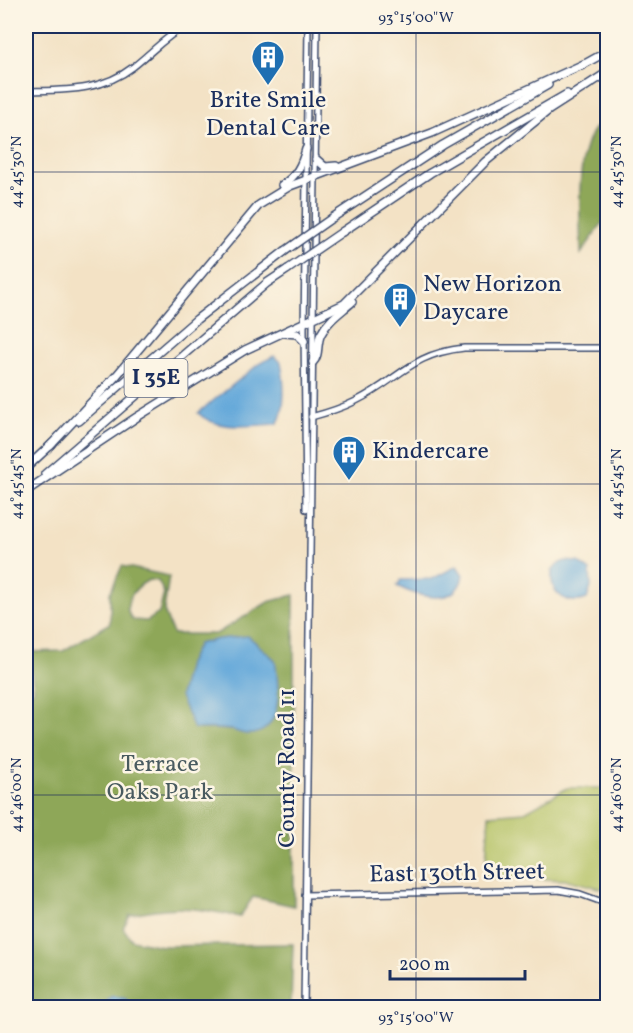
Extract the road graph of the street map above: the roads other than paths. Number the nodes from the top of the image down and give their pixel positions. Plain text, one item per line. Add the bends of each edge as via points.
1 (185, 26) edge
2 (308, 26) edge
3 (317, 26) edge
4 (608, 51) edge
5 (584, 64) junction
6 (608, 72) edge
7 (26, 91) edge
8 (306, 149) junction
9 (316, 159) junction
10 (358, 160) junction
11 (316, 176) junction
12 (306, 180) junction
13 (259, 205) junction
14 (354, 296) junction
15 (314, 319) junction
16 (304, 324) junction
17 (304, 340) junction
18 (257, 344) junction
19 (608, 348) edge
20 (313, 362) junction
21 (303, 417) junction
22 (312, 417) junction
23 (50, 446) junction
24 (26, 468) edge
25 (26, 491) edge
26 (309, 528) junction
27 (305, 896) junction
28 (608, 904) edge
29 (304, 1008) edge

1 - 7 street via 112,80 83,90
2 - 8 street
3 - 9 street
4 - 5 highway, I 35E
5 - 10 highway via 432,133
5 - 23 highway, I 35E, bridge via 443,145 285,251 197,319
6 - 14 highway via 549,110 484,162
6 - 25 highway, I 35E, bridge via 430,173 267,283
8 - 12 street
8 - 13 highway via 295,175
9 - 10 highway via 329,168
9 - 11 street
10 - 11 highway
11 - 12 highway
11 - 15 street
12 - 13 highway
12 - 16 street
13 - 23 highway via 117,375
14 - 15 highway
14 - 20 highway via 321,333
15 - 16 highway
15 - 20 street
16 - 17 street
16 - 18 highway
17 - 18 highway via 291,332
17 - 21 street
18 - 25 highway via 136,417
19 - 22 street via 442,351 413,363 356,402
20 - 22 street
21 - 22 street
21 - 26 street
22 - 26 street
23 - 24 highway, I 35E
26 - 27 street, County Road 11
27 - 28 street, East 130th Street via 558,890
27 - 29 street, County Road 11

